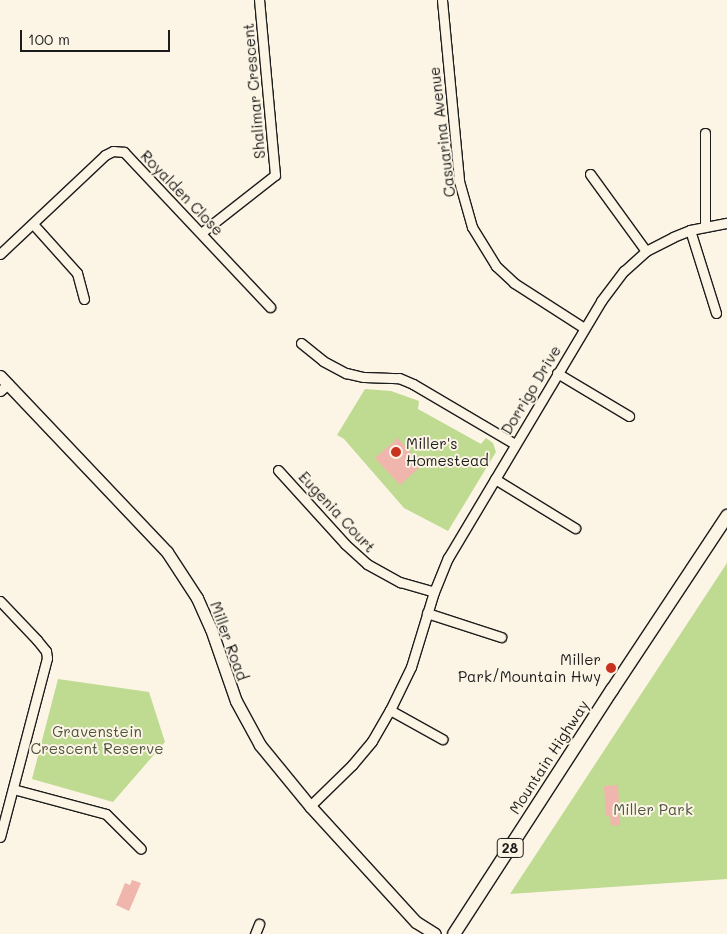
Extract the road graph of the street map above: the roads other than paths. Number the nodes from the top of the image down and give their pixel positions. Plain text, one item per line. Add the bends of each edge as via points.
1 (259, 0) edge
2 (442, 0) edge
3 (705, 133) dead end
4 (590, 174) dead end
5 (727, 223) edge
6 (33, 224) junction
7 (705, 226) junction
8 (690, 230) junction
9 (201, 233) junction
10 (646, 252) junction
11 (0, 254) edge
12 (84, 299) dead end
13 (270, 307) dead end
14 (716, 313) dead end
15 (584, 328) junction
16 (301, 343) dead end
17 (557, 373) junction
18 (3, 384) edge
19 (629, 416) dead end
20 (516, 444) junction
21 (278, 470) dead end
22 (495, 479) junction
23 (727, 516) edge
24 (575, 528) dead end
25 (434, 592) junction
26 (0, 601) edge
27 (427, 613) junction
28 (501, 637) dead end
29 (390, 710) junction
30 (442, 739) dead end
31 (13, 789) junction
32 (310, 806) junction
33 (0, 837) edge
34 (141, 849) dead end
35 (466, 916) junction
36 (259, 924) dead end
37 (421, 930) edge
38 (255, 934) edge
39 (435, 934) edge
40 (454, 934) edge
41 (466, 934) edge

1 - 9 street, Shalimar Crescent via 275,175
2 - 15 street, Casuarina Avenue via 459,181 472,226 496,266 514,283
3 - 7 street
4 - 10 street
5 - 7 street, Dorrigo Drive
6 - 9 street, Royalden Close via 113,151 124,152
6 - 11 street, Royalden Close
6 - 12 street via 77,273
7 - 8 street, Dorrigo Drive
8 - 10 street, Dorrigo Drive
8 - 14 street
9 - 13 street, Royalden Close
10 - 15 street, Dorrigo Drive via 624,271
15 - 17 street, Dorrigo Drive
16 - 20 street via 323,362 346,373 399,378 413,384
17 - 19 street
17 - 20 street, Dorrigo Drive
18 - 32 main road, Miller Road via 167,552 197,598 236,701 260,746
20 - 22 street, Dorrigo Drive
21 - 25 street, Eugenia Court via 366,564 400,582
22 - 24 street
22 - 25 street, Dorrigo Drive via 448,558
23 - 35 main road, Mountain Highway / 28
25 - 27 street, Dorrigo Drive
26 - 31 street via 46,651
27 - 28 street
27 - 29 street, Dorrigo Drive via 411,668
29 - 30 street
29 - 32 street, Dorrigo Drive via 352,765
31 - 33 street
31 - 34 street via 106,814
32 - 37 main road, Miller Road
35 - 40 main road, Mountain Highway / 28
35 - 41 main road
36 - 38 street
37 - 39 main road, Miller Road

